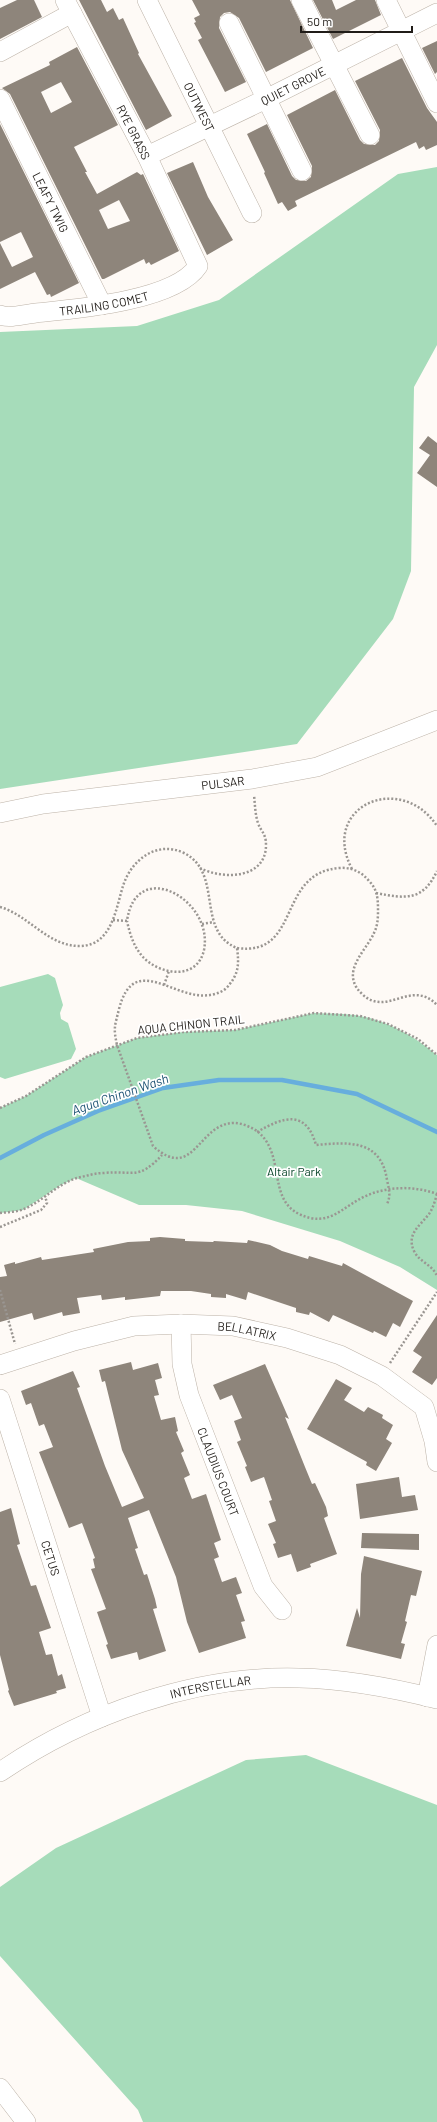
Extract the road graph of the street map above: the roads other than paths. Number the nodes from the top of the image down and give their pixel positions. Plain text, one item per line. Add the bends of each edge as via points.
1 (147, 0) edge
2 (301, 0) edge
3 (386, 0) edge
4 (68, 7) edge
5 (437, 13) edge
6 (229, 23) dead end
7 (402, 30) junction
8 (0, 52) edge
9 (334, 63) junction
10 (0, 99) edge
11 (266, 99) junction
12 (437, 103) edge
13 (209, 126) junction
14 (370, 135) dead end
15 (147, 156) junction
16 (302, 171) dead end
17 (252, 213) dead end
18 (198, 266) joint
19 (102, 305) junction
20 (0, 315) edge
21 (437, 720) edge
22 (0, 813) edge
23 (181, 1324) junction
24 (0, 1365) edge
25 (0, 1399) edge
26 (437, 1462) edge
27 (282, 1610) dead end
28 (437, 1645) edge
29 (432, 1698) edge
30 (102, 1717) junction
31 (0, 1772) edge
32 (0, 2088) edge
33 (26, 2122) edge

1 - 13 street, OUTWEST
2 - 9 street
3 - 7 street
4 - 8 street
4 - 15 street, RYE GRASS
5 - 7 street, QUIET GROVE
6 - 11 street
7 - 9 street, QUIET GROVE
7 - 12 street
9 - 11 street, QUIET GROVE
9 - 14 street
10 - 19 street, LEAFY TWIG
11 - 13 street, QUIET GROVE
11 - 16 street
13 - 15 street, QUIET GROVE
13 - 17 street, OUTWEST
15 - 18 street, RYE GRASS
18 - 19 street, TRAILING COMET via 192,275 154,294
19 - 20 street, TRAILING COMET
21 - 22 street, PULSAR via 316,767 252,779 43,804
23 - 24 street, BELLATRIX via 134,1326 74,1341
23 - 26 street, BELLATRIX via 233,1326 287,1338 340,1355 382,1376 424,1407
23 - 27 street, CLAUDIUS COURT via 182,1364 189,1395 263,1586
25 - 30 street, CETUS
28 - 29 street
29 - 30 street, INTERSTELLAR via 338,1681 299,1678 257,1679 162,1697
30 - 31 street, INTERSTELLAR via 32,1750
32 - 33 street

